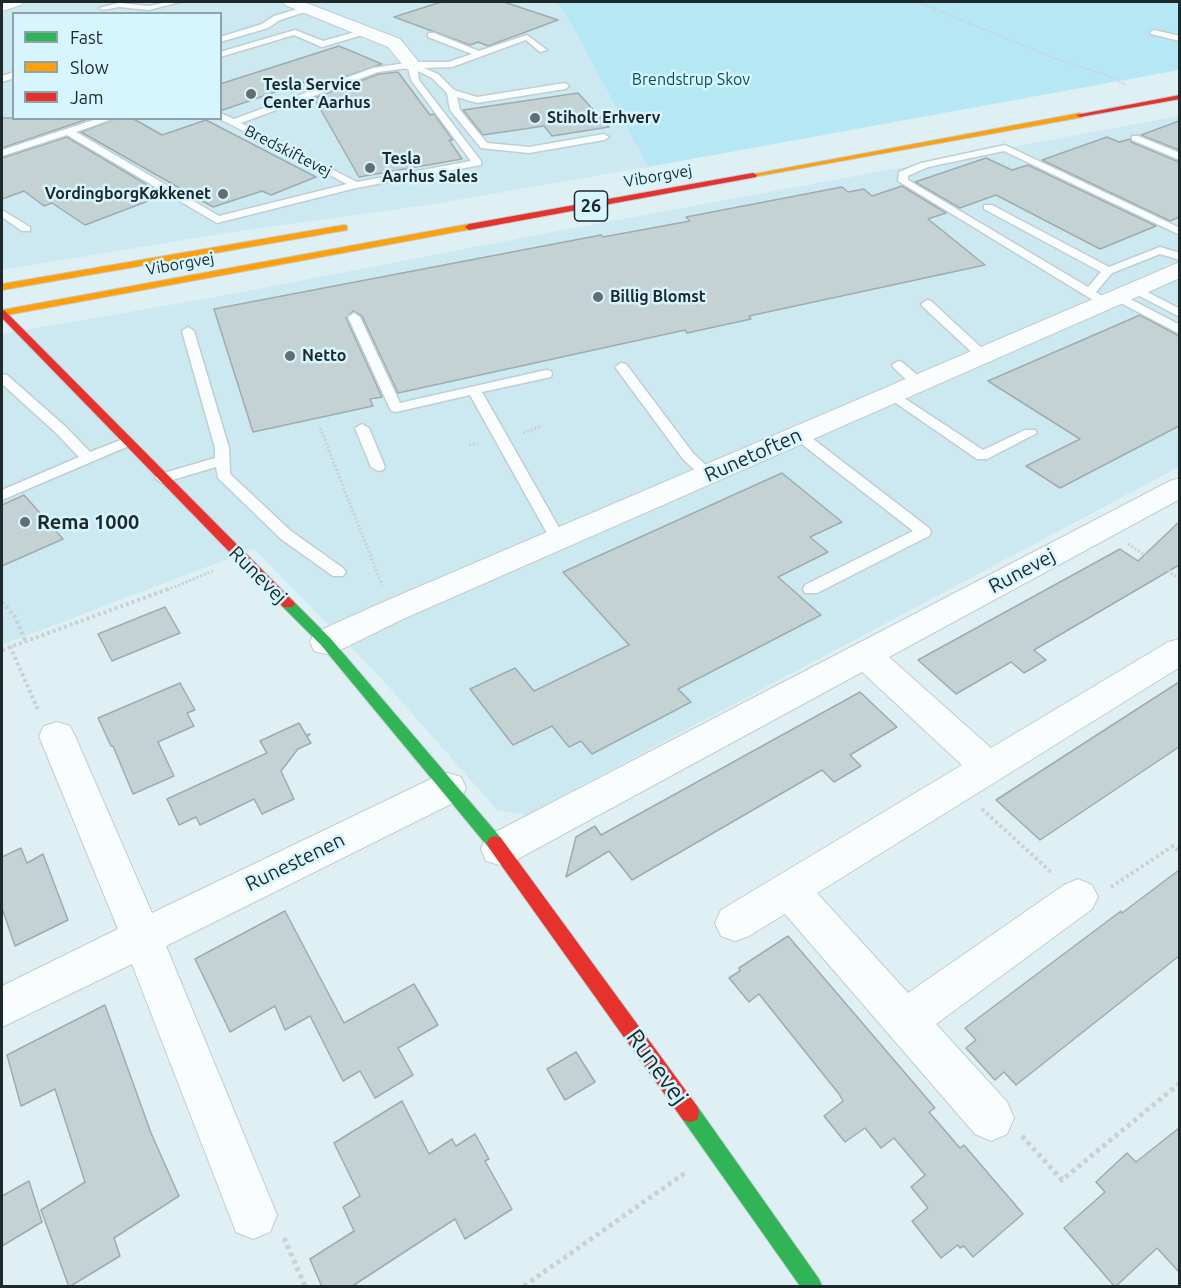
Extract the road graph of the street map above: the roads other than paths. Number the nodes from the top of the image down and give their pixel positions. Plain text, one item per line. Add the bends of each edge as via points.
1 (15, 2) edge
2 (176, 2) edge
3 (291, 2) edge
4 (2, 6) edge
5 (103, 8) dead end
6 (308, 8) junction
7 (366, 31) junction
8 (1154, 32) dead end
9 (431, 35) dead end
10 (222, 39) edge
11 (1179, 39) edge
12 (543, 50) dead end
13 (222, 54) edge
14 (479, 54) junction
15 (412, 65) junction
16 (1179, 84) edge
17 (565, 86) dead end
18 (451, 92) junction
19 (1179, 97) edge
20 (222, 117) edge
21 (105, 120) edge
22 (233, 123) junction
23 (69, 132) junction
24 (604, 137) dead end
25 (1135, 138) dead end
26 (2, 153) edge
27 (1179, 157) edge
28 (356, 185) junction
29 (619, 185) dead end
30 (988, 207) dead end
31 (2, 213) edge
32 (362, 226) dead end
33 (26, 229) dead end
34 (1179, 232) edge
35 (1179, 257) edge
36 (1179, 269) edge
37 (2, 287) edge
38 (1111, 290) junction
39 (927, 303) dead end
40 (2, 313) edge
41 (1179, 314) edge
42 (354, 317) dead end
43 (1179, 330) edge
44 (188, 331) dead end
45 (982, 355) junction
46 (621, 367) dead end
47 (546, 374) dead end
48 (2, 378) edge
49 (474, 390) junction
50 (892, 394) junction
51 (362, 428) dead end
52 (1030, 433) dead end
53 (799, 435) junction
54 (126, 442) junction
55 (88, 458) junction
56 (223, 460) junction
57 (378, 467) dead end
58 (708, 475) junction
59 (162, 478) junction
60 (1179, 487) edge
61 (2, 495) edge
62 (558, 540) junction
63 (338, 572) dead end
64 (811, 589) dead end
65 (326, 642) junction
66 (1179, 651) edge
67 (864, 654) junction
68 (57, 736) road end
69 (988, 767) junction
70 (448, 788) junction
71 (500, 849) junction
72 (789, 890) junction
73 (1078, 897) road end
74 (735, 923) dead end
75 (142, 937) junction
76 (2, 1007) edge
77 (905, 1021) junction
78 (991, 1118) road end
79 (253, 1215) dead end
80 (812, 1287) edge

1 - 4 street
2 - 5 lane via 149,8
3 - 6 street
6 - 7 street
6 - 10 lane
7 - 13 lane via 322,44 295,32
7 - 15 street via 394,43
8 - 11 lane
9 - 14 lane
12 - 14 lane via 527,37
14 - 15 lane via 449,65
15 - 18 lane via 435,76
15 - 22 lane via 376,70
15 - 28 lane via 415,80 477,164
16 - 29 main road, Viborgvej / 26
17 - 18 lane via 477,100
18 - 24 lane via 455,110 484,146 529,150
19 - 40 main road, Viborgvej / 26
20 - 22 lane, Bredskiftevej
21 - 23 lane
22 - 28 lane, Bredskiftevej
23 - 26 lane
23 - 28 lane via 217,220
25 - 27 lane
30 - 38 lane
31 - 33 lane
32 - 37 main road, Viborgvej
34 - 38 lane via 1005,148 925,165 903,174 903,181
35 - 38 lane via 1160,250
36 - 38 street, Runetoften
38 - 41 lane
38 - 43 lane
38 - 45 street, Runetoften
39 - 45 lane
40 - 54 main road, Runevej
42 - 49 lane via 396,408
44 - 56 lane
45 - 50 street, Runetoften via 908,374
46 - 58 lane via 688,456
47 - 49 lane
48 - 55 lane
49 - 62 lane
50 - 52 lane via 982,456
50 - 53 street, Runetoften
51 - 57 lane
53 - 58 street, Runetoften
53 - 64 lane via 924,532
54 - 55 lane
54 - 59 main road, Runevej
55 - 61 lane
56 - 59 lane
56 - 63 lane via 223,475 246,499 286,535
58 - 62 street, Runetoften
59 - 65 main road, Runevej
60 - 67 street, Runevej
62 - 65 street, Runetoften
65 - 70 main road, Runevej
66 - 69 street
67 - 69 street
67 - 71 street, Runevej
68 - 75 street
69 - 72 street
70 - 71 main road, Runevej
70 - 75 street, Runestenen
71 - 80 main road, Runevej
72 - 74 street
72 - 77 street
73 - 77 street
75 - 76 street, Runestenen
75 - 79 street
77 - 78 street

